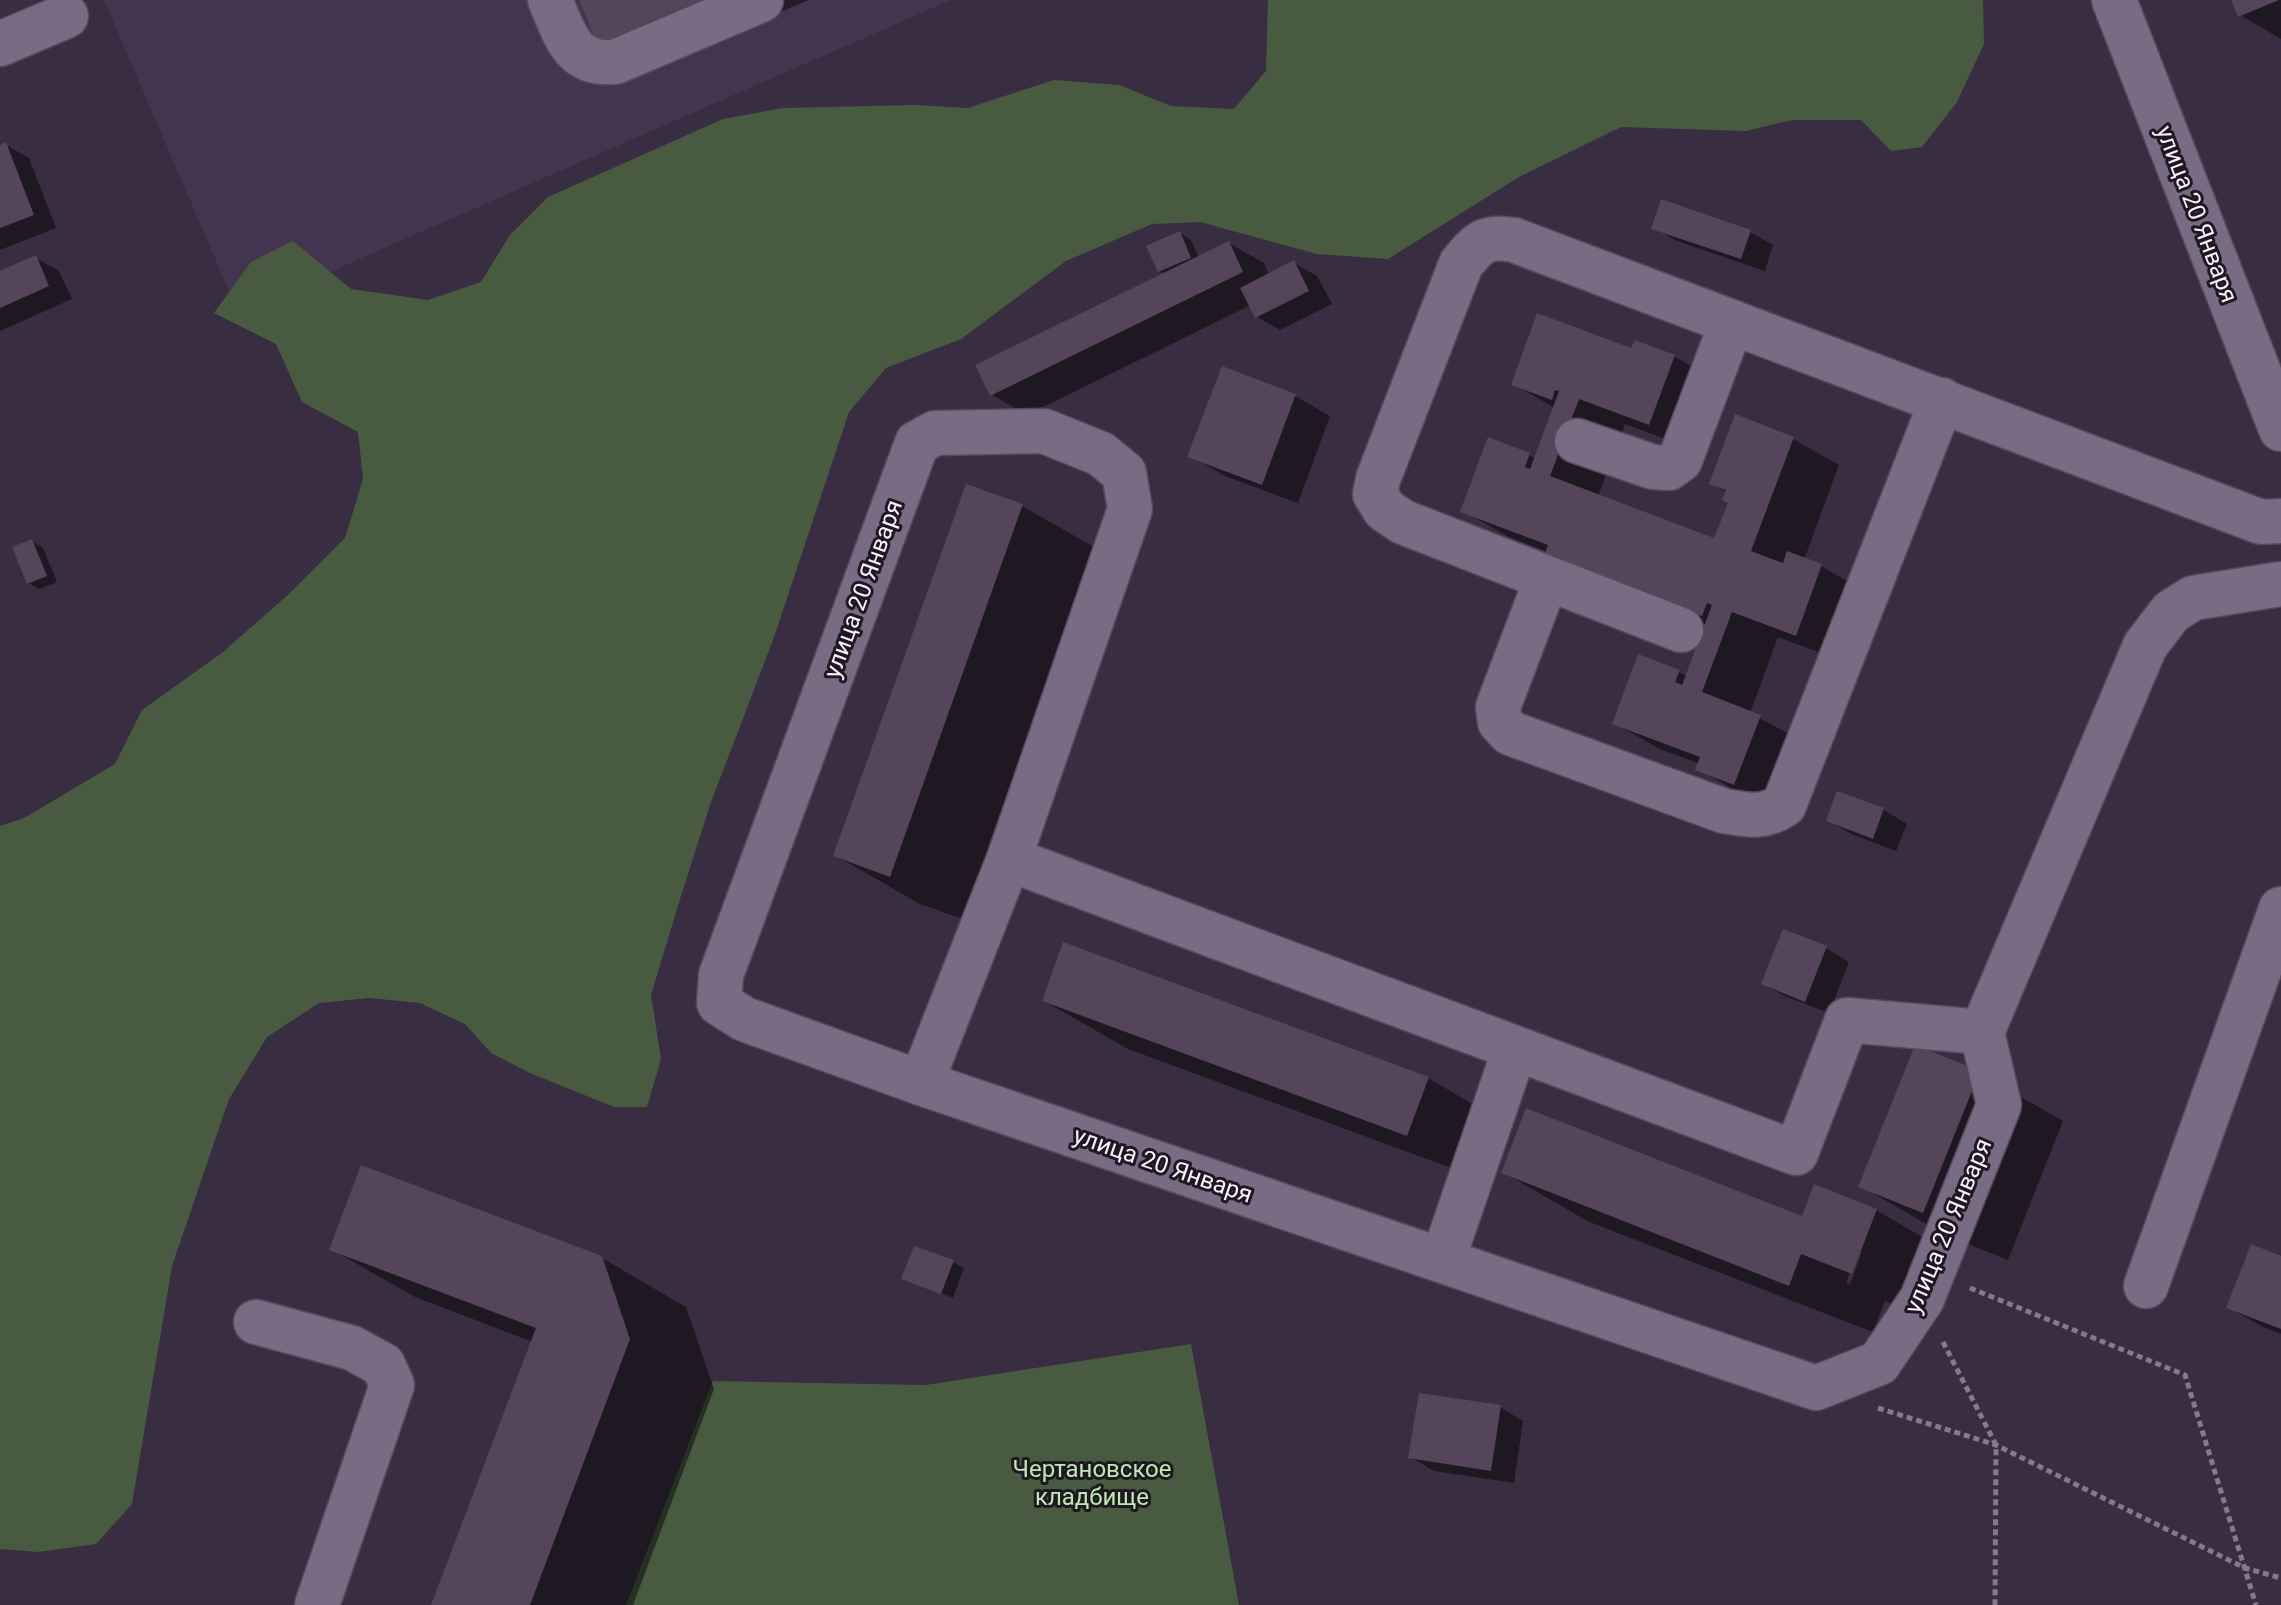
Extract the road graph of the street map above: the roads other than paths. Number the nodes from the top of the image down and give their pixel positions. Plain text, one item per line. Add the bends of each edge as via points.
1 (550, 0) edge
2 (761, 0) edge
3 (2114, 0) edge
4 (66, 16) dead end
5 (0, 44) edge
6 (1732, 322) junction
7 (2269, 362) edge
8 (1942, 400) junction
9 (2281, 429) edge
10 (1577, 441) dead end
11 (2281, 521) edge
12 (1547, 578) junction
13 (2281, 584) edge
14 (1681, 630) dead end
15 (1009, 859) junction
16 (2281, 909) edge
17 (1982, 1032) junction
18 (1515, 1049) junction
19 (921, 1083) junction
20 (1443, 1259) junction
21 (2146, 1286) dead end
22 (256, 1322) dead end
23 (317, 1605) edge

1 - 2 street via 568,41 582,57 598,64 615,62
3 - 7 street, улица 20 Января
4 - 5 street
6 - 8 street
6 - 10 street via 1680,460 1669,468 1653,467
6 - 12 street via 1514,240 1494,236 1476,246 1461,264 1375,494 1385,510 1403,522
7 - 9 street, улица 20 Января
8 - 11 street via 2261,522
8 - 12 street via 1784,805 1770,815 1724,811 1510,733 1500,722 1498,707
12 - 14 street
13 - 17 street via 2193,598 2171,612 2145,646
15 - 18 street
15 - 19 street
15 - 19 street, улица 20 Января via 1130,509 1124,473 1101,454 1044,431 935,433 917,443 721,975 719,1003 744,1019
16 - 21 street
17 - 18 street via 1847,1020 1796,1153
17 - 20 street, улица 20 Января via 1999,1105 1927,1286 1879,1363 1816,1388
18 - 20 street
19 - 20 street, улица 20 Января
22 - 23 street via 352,1348 383,1365 392,1385

